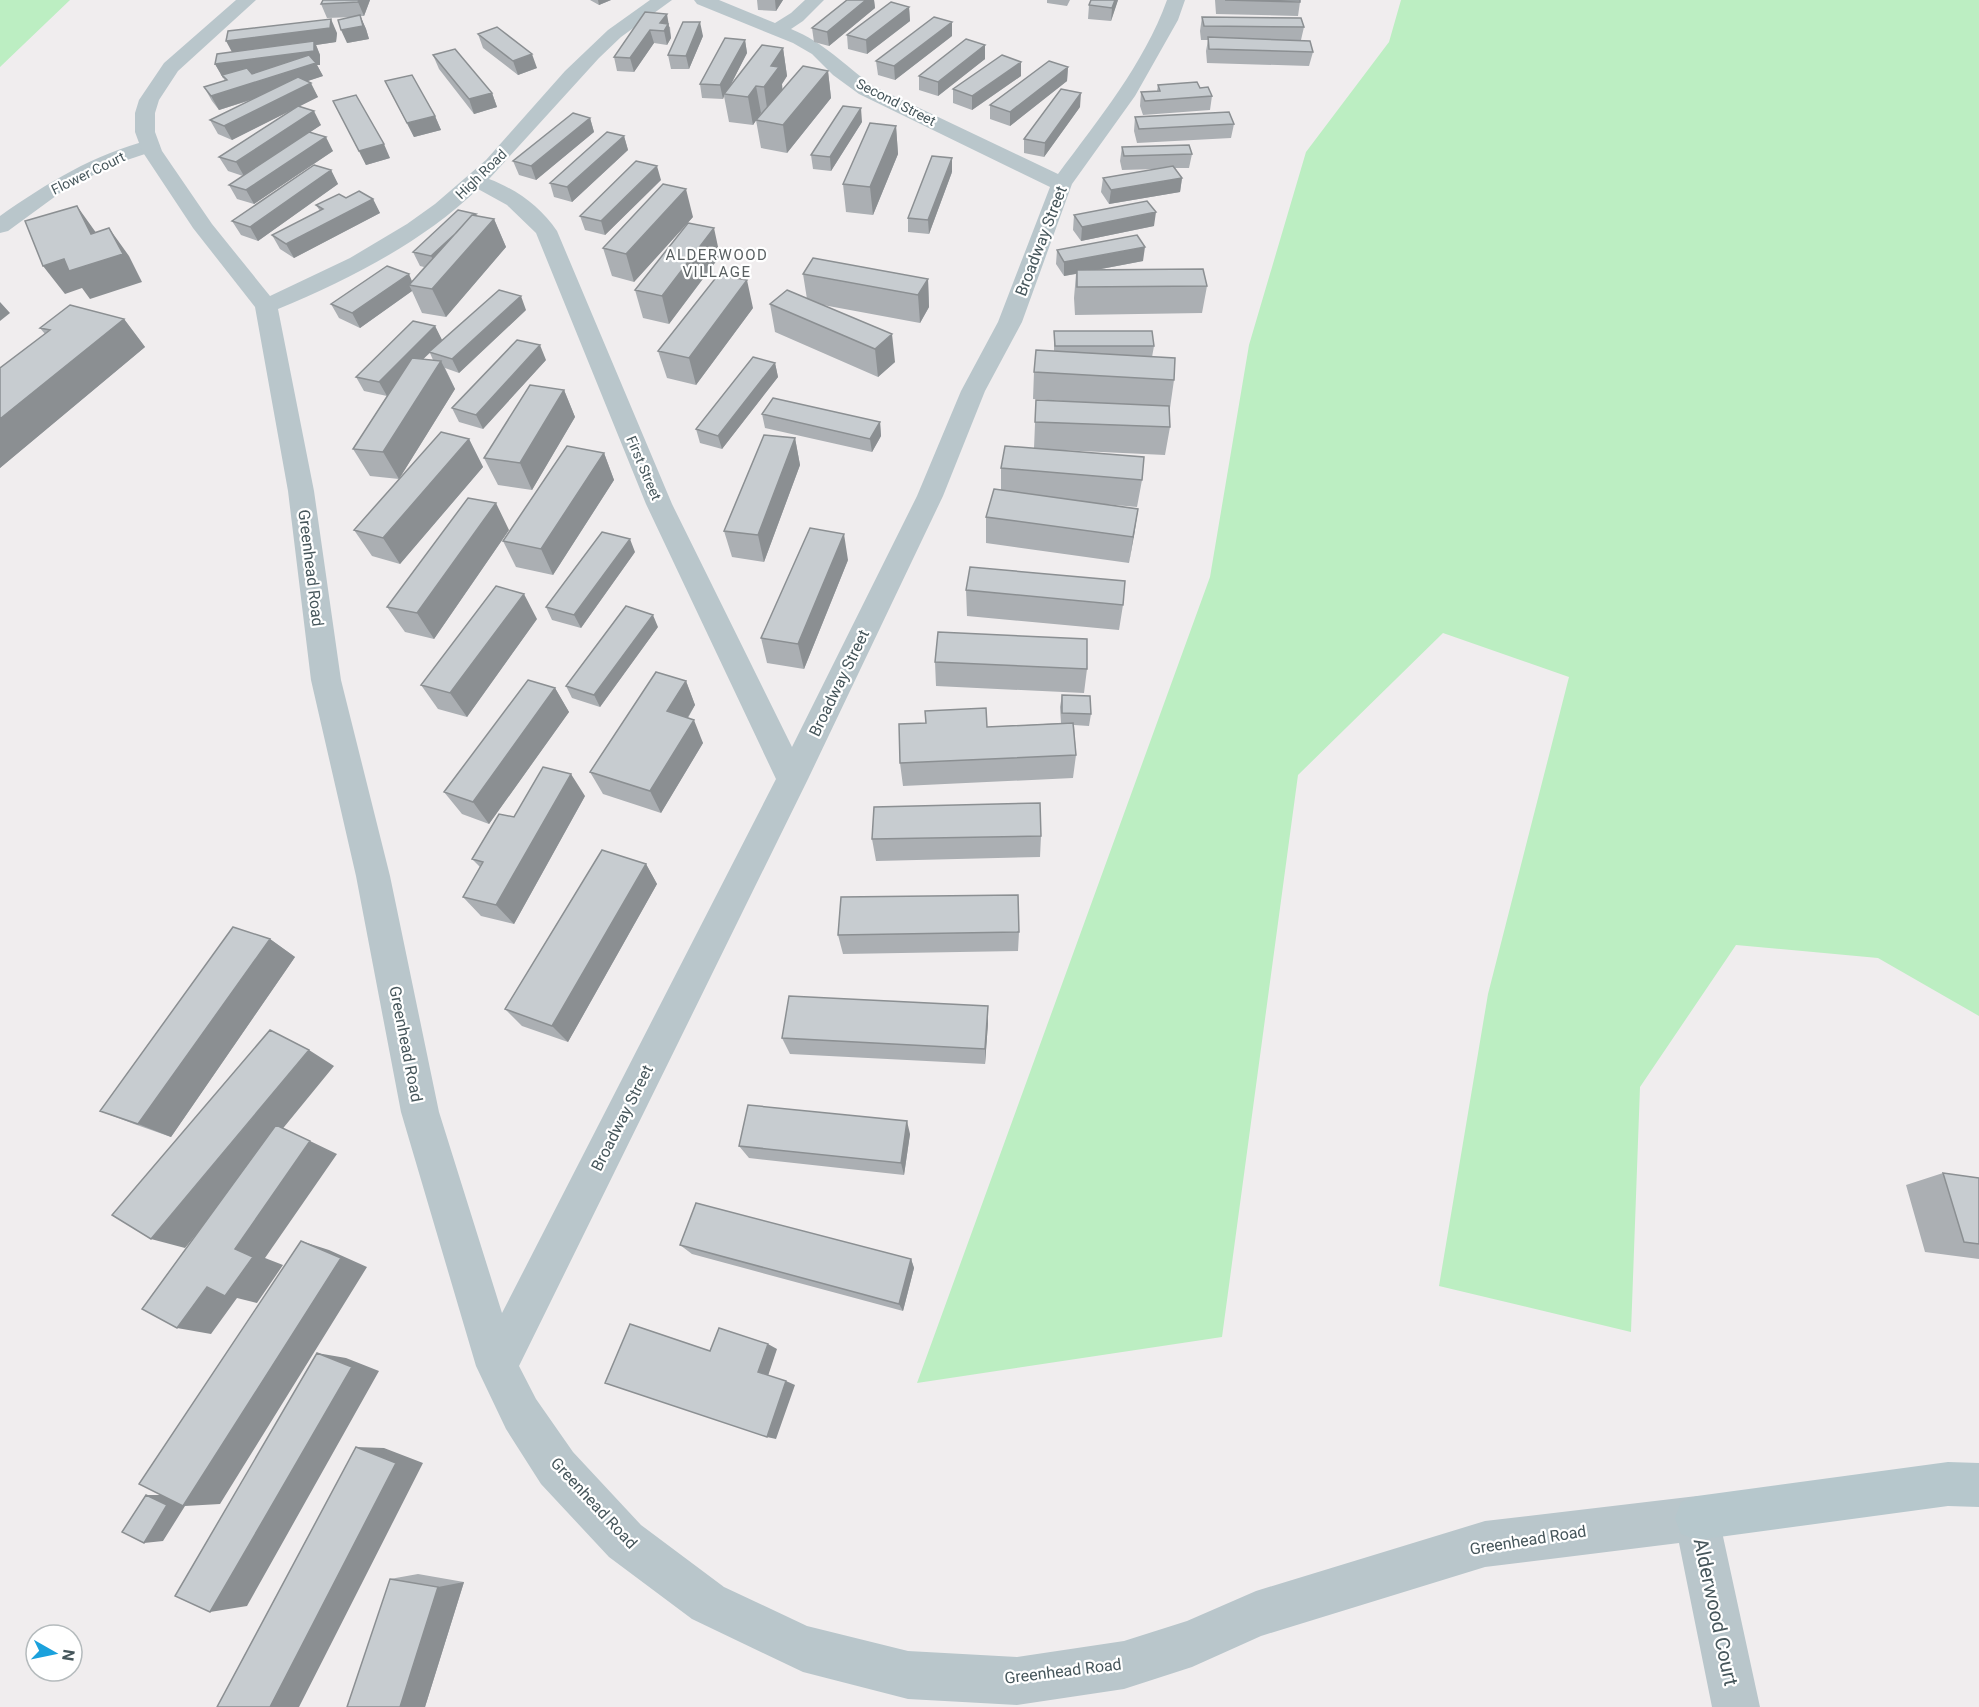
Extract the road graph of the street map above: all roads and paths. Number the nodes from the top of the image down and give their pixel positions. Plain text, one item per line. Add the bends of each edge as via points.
1 (247, 0) edge
2 (663, 0) edge
3 (703, 0) edge
4 (815, 0) edge
5 (1176, 0) edge
6 (776, 30) junction
7 (150, 146) junction
8 (475, 181) junction
9 (1062, 184) junction
10 (0, 226) edge
11 (266, 306) junction
12 (792, 779) junction
13 (497, 1366) junction
14 (1979, 1485) edge
15 (1697, 1518) junction
16 (1736, 1707) edge

1 - 7 street, Greenhead Road via 184,54 156,86 145,113
2 - 8 street, High Road via 612,35
3 - 6 street, Second Street
4 - 6 street
5 - 9 street, Broadway Street via 1169,20 1125,96
6 - 9 street, Second Street via 819,50 866,90
7 - 10 street, Flower Court via 108,160 57,186
7 - 11 street, Greenhead Road via 204,228
8 - 11 street, High Road via 395,243 335,276
8 - 12 street, First Street via 509,196 546,231 660,504
9 - 12 street, Broadway Street via 1010,322 973,391 930,496
11 - 13 street, Greenhead Road via 301,491 326,680 374,876 420,1112
12 - 13 street, Broadway Street
13 - 15 street, Greenhead Road via 521,1414 557,1468 625,1542 708,1603 804,1648 908,1675 1017,1681 1124,1665 1192,1643 1256,1614 1485,1544
14 - 15 street, Greenhead Road via 1948,1485
15 - 16 street, Alderwood Court

